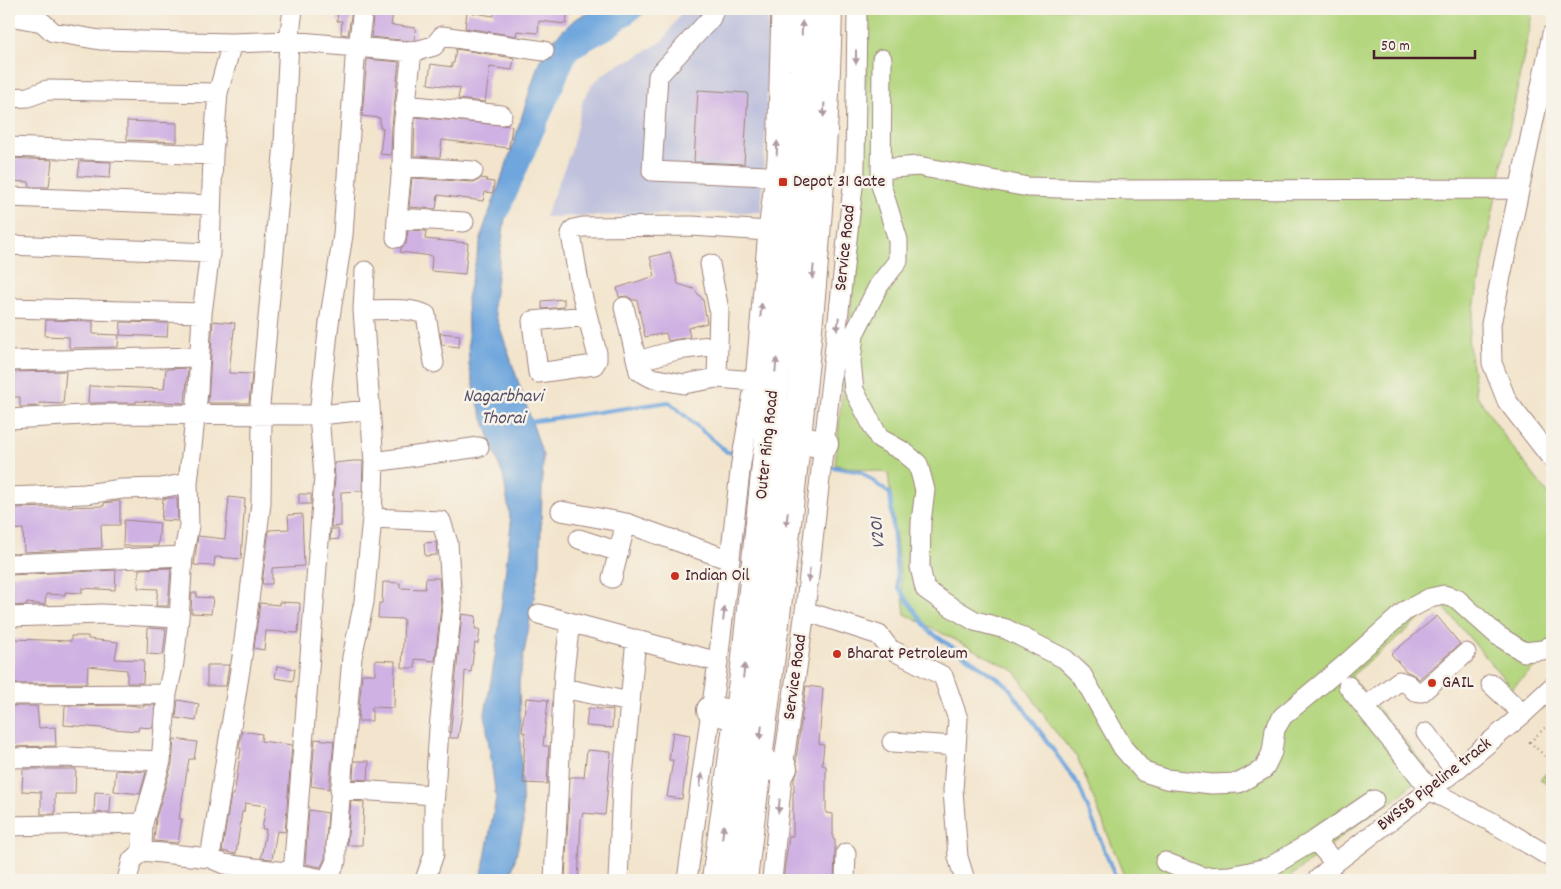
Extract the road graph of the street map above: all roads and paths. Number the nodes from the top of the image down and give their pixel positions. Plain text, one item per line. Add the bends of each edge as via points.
1 (293, 9) edge
2 (363, 9) edge
3 (714, 9) edge
4 (780, 9) edge
5 (803, 9) edge
6 (828, 9) edge
7 (857, 9) edge
8 (43, 15) edge
9 (9, 16) edge
10 (1552, 34) edge
11 (289, 41) junction
12 (232, 43) junction
13 (358, 47) junction
14 (544, 51) dead end
15 (412, 52) junction
16 (882, 59) dead end
17 (218, 93) junction
18 (9, 98) edge
19 (405, 105) junction
20 (502, 115) dead end
21 (9, 147) edge
22 (213, 155) junction
23 (402, 166) junction
24 (881, 169) junction
25 (473, 171) dead end
26 (1519, 189) junction
27 (780, 193) junction
28 (9, 196) edge
29 (211, 205) junction
30 (396, 218) junction
31 (464, 222) dead end
32 (768, 231) junction
33 (396, 238) dead end
34 (9, 245) edge
35 (210, 252) junction
36 (710, 264) dead end
37 (364, 271) dead end
38 (9, 308) edge
39 (624, 308) dead end
40 (363, 310) junction
41 (202, 313) junction
42 (588, 316) dead end
43 (718, 345) junction
44 (198, 357) junction
45 (9, 361) edge
46 (637, 361) junction
47 (434, 363) dead end
48 (718, 378) junction
49 (755, 381) junction
50 (369, 410) junction
51 (196, 413) junction
52 (319, 415) junction
53 (259, 416) junction
54 (9, 419) edge
55 (479, 447) dead end
56 (795, 454) junction
57 (755, 455) junction
58 (822, 459) junction
59 (1552, 459) edge
60 (374, 462) junction
61 (188, 483) junction
62 (9, 496) edge
63 (561, 511) dead end
64 (372, 518) junction
65 (626, 523) junction
66 (579, 539) dead end
67 (619, 552) junction
68 (184, 556) junction
69 (730, 560) junction
70 (9, 564) edge
71 (612, 578) dead end
72 (805, 611) junction
73 (539, 614) dead end
74 (9, 617) edge
75 (179, 618) junction
76 (570, 622) junction
77 (636, 639) junction
78 (1552, 645) edge
79 (1466, 653) dead end
80 (718, 662) junction
81 (1491, 684) dead end
82 (1348, 686) dead end
83 (1552, 686) edge
84 (563, 688) junction
85 (167, 694) junction
86 (9, 695) edge
87 (630, 702) junction
88 (1365, 707) junction
89 (712, 710) junction
90 (1523, 714) junction
91 (738, 716) junction
92 (1552, 721) edge
93 (1426, 733) dead end
94 (892, 742) dead end
95 (956, 746) junction
96 (9, 758) edge
97 (161, 760) junction
98 (1552, 763) edge
99 (770, 766) junction
100 (1455, 771) junction
101 (340, 789) junction
102 (1430, 791) junction
103 (435, 796) junction
104 (1374, 800) dead end
105 (143, 823) junction
106 (9, 826) edge
107 (1315, 840) junction
108 (142, 851) junction
109 (846, 853) dead end
110 (210, 858) junction
111 (1552, 858) edge
112 (1165, 862) dead end
113 (1335, 863) junction
114 (292, 876) edge
115 (128, 880) edge
116 (425, 880) edge
117 (554, 880) edge
118 (618, 880) edge
119 (687, 880) edge
120 (716, 880) edge
121 (743, 880) edge
122 (772, 880) edge
123 (845, 880) edge
124 (965, 880) edge
125 (1317, 880) edge

1 - 11 street
2 - 13 street
3 - 27 street via 711,18 658,76 652,171 767,176
27 -> 4 street via 777,150
27 -> 5 highway, Outer Ring Road via 801,70
6 -> 56 highway, Outer Ring Road via 820,182
7 -> 58 street, Service Road via 855,169
8 - 9 street
8 - 12 street via 53,32 100,40
10 - 26 street
11 - 12 street
11 - 13 street
11 - 53 street via 284,144
12 - 17 street
13 - 15 street
13 - 52 street via 354,59 343,235
14 - 15 street via 442,36 434,46
15 - 19 street
16 - 24 street
17 - 18 street via 47,90 28,97
17 - 22 street
19 - 20 street
19 - 23 street
21 - 22 street
22 - 29 street
23 - 25 street
23 - 30 street
24 - 26 street via 918,166 1028,187
24 - 78 street via 881,185 898,240 898,261 879,285 854,334 851,362 854,390 879,438 918,464 925,490 920,567 925,589 975,621 1006,629 1065,659 1082,675 1123,748 1144,772 1166,779 1230,784 1239,783 1264,769 1272,752 1275,729 1283,716 1405,611 1430,598 1444,595 1457,599 1497,635 1524,652 1543,650
26 - 59 street via 1491,324 1492,363 1507,401
27 - 32 street
57 -> 27 highway, Outer Ring Road
28 - 29 street
29 - 35 street
30 - 31 street
30 - 33 street
32 - 42 street via 692,226 574,229 572,244
49 -> 32 street
34 - 35 street
35 - 41 street
36 - 43 street via 719,310
37 - 40 street
38 - 41 street
39 - 46 street
40 - 47 street via 422,312 426,315
40 - 50 street
41 - 44 street
43 - 46 street via 677,350
43 - 48 street
44 - 45 street
44 - 51 street
46 - 48 street via 639,371 652,378 684,384
48 - 49 street
49 - 57 street
50 - 52 street
50 - 60 street
51 - 53 street
51 - 54 street
51 - 61 street
52 - 53 street
52 - 114 street via 324,477
53 - 110 street via 262,421 261,503 242,657
55 - 60 street
56 - 58 highway
56 -> 99 highway, Outer Ring Road
57 - 69 street
91 -> 57 highway, Outer Ring Road
58 -> 72 street, Service Road
60 - 64 street
61 - 62 street via 85,494
61 - 68 street via 189,526
63 - 65 street
64 - 101 street via 364,602 352,657
64 - 103 street via 441,522 448,543 452,606
65 - 67 street
65 - 69 street
66 - 67 street
67 - 71 street
68 - 70 street
68 - 75 street
80 -> 69 street
72 - 95 street via 879,635 890,649 943,676 958,719
72 - 99 street, Service Road
73 - 76 street
74 - 75 street via 102,614
75 - 85 street
76 - 77 street
76 - 84 street
77 - 80 street
77 - 87 street
79 - 88 street via 1422,692 1399,681
80 - 89 street
81 - 90 street
82 - 88 street
83 - 90 street, BWSSB Pipeline track
84 - 87 street
84 - 117 street
85 - 86 street
85 - 97 street
87 - 118 street
88 - 102 street
89 - 91 highway
119 -> 89 street
90 - 100 street, BWSSB Pipeline track
120 -> 91 highway, Outer Ring Road
92 - 98 path via 1530,742
93 - 100 street
94 - 95 street
95 - 124 street via 953,790 958,857
96 - 97 street
97 - 105 street
99 - 121 highway, Outer Ring Road
99 -> 122 street, Service Road
100 - 102 street, BWSSB Pipeline track
101 - 103 street
101 - 114 street via 336,861 327,880
102 - 111 street via 1490,821
102 - 113 street, BWSSB Pipeline track
103 - 116 street via 434,854
104 - 107 street
105 - 106 street
105 - 108 street
107 - 112 street via 1270,867 1236,875 1203,877
107 - 113 street
108 - 110 street
108 - 115 street via 132,860
109 - 123 street
110 - 114 street via 224,864
113 - 125 street, BWSSB Pipeline track

